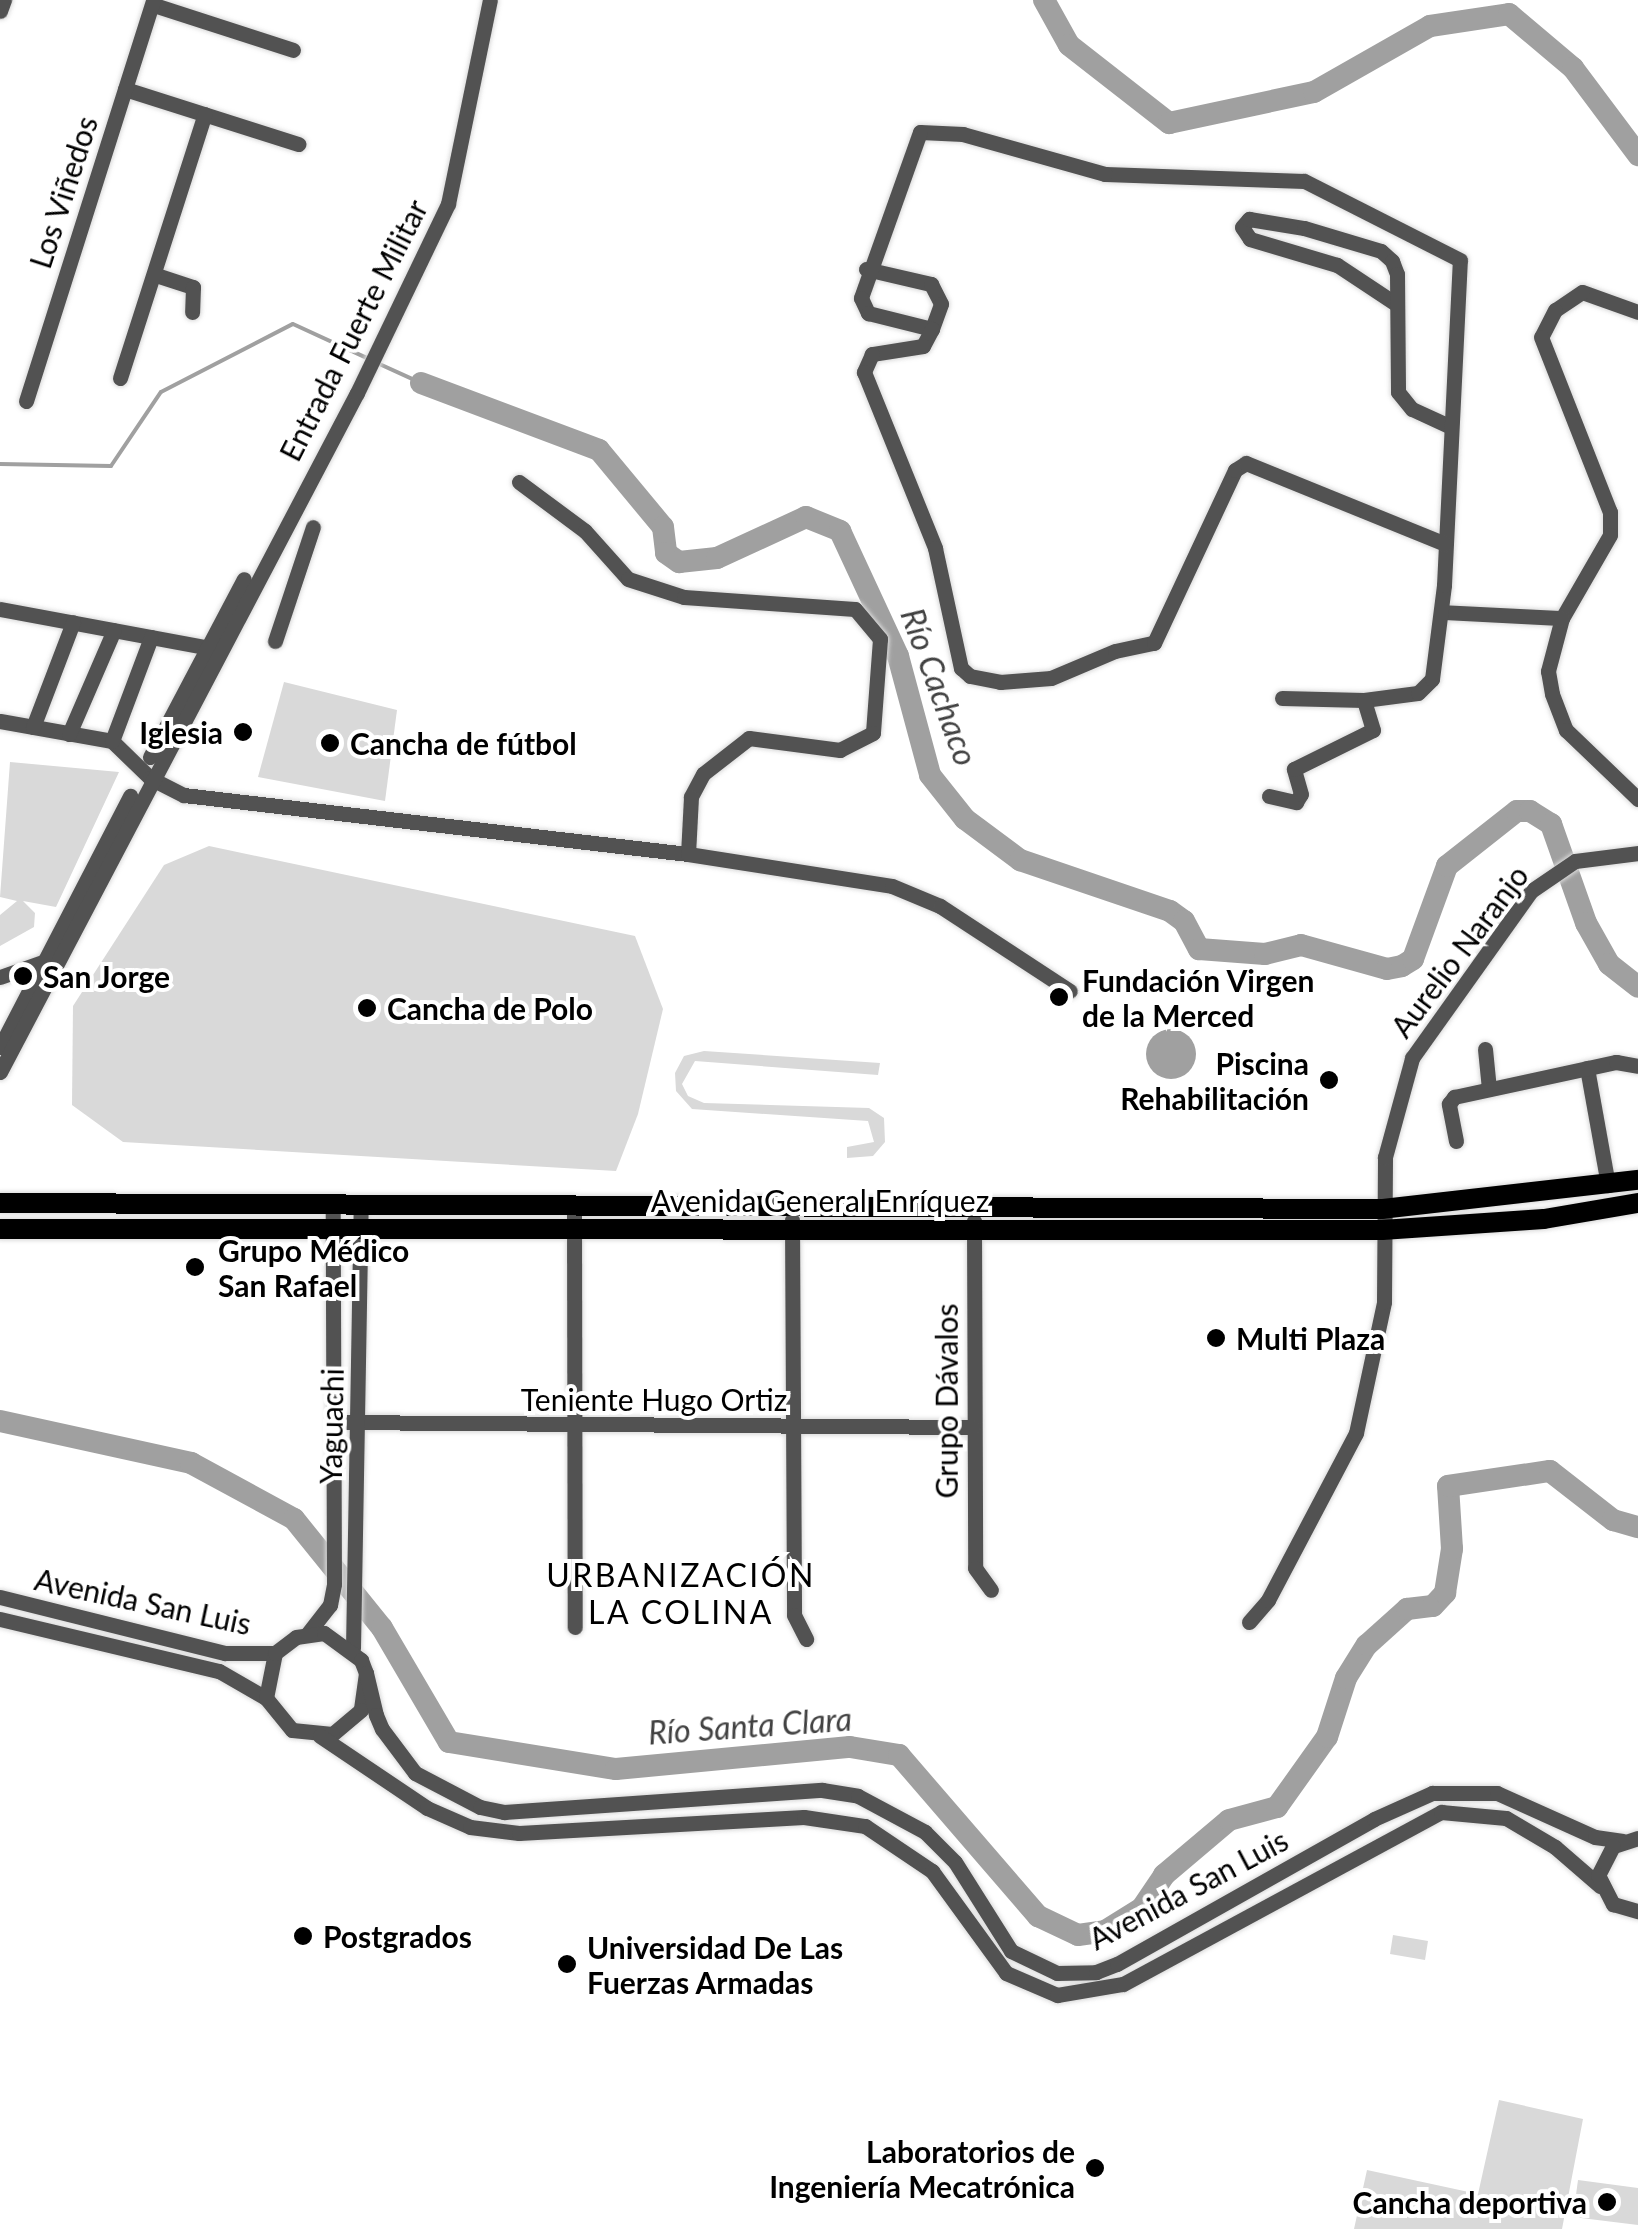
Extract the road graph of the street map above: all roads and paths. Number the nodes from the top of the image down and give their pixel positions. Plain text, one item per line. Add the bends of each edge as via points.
1 (4, 0) edge
2 (490, 0) edge
3 (153, 2) edge
4 (0, 11) edge
5 (293, 50) dead end
6 (124, 89) junction
7 (205, 114) junction
8 (298, 144) dead end
9 (866, 269) junction
10 (156, 275) junction
11 (1396, 304) junction
12 (192, 312) dead end
13 (1638, 312) edge
14 (932, 329) junction
15 (120, 378) dead end
16 (26, 401) dead end
17 (1449, 426) junction
18 (519, 482) dead end
19 (313, 527) dead end
20 (1445, 544) junction
21 (264, 559) junction
22 (293, 580) junction
23 (0, 609) edge
24 (1442, 612) junction
25 (1562, 618) junction
26 (73, 622) junction
27 (114, 630) junction
28 (151, 636) junction
29 (275, 641) dead end
30 (213, 648) junction
31 (1282, 698) dead end
32 (1364, 700) junction
33 (0, 722) edge
34 (33, 727) junction
35 (69, 734) junction
36 (112, 742) junction
37 (146, 775) junction
38 (1270, 796) dead end
39 (1638, 798) edge
40 (1638, 853) edge
41 (688, 854) junction
42 (60, 957) junction
43 (43, 962) junction
44 (0, 976) edge
45 (1070, 991) dead end
46 (0, 1047) edge
47 (1484, 1049) dead end
48 (1638, 1066) edge
49 (1588, 1068) junction
50 (0, 1072) edge
51 (1489, 1089) junction
52 (1456, 1141) dead end
53 (1638, 1180) edge
54 (1608, 1184) junction
55 (0, 1203) edge
56 (1638, 1203) edge
57 (333, 1204) junction
58 (361, 1204) junction
59 (792, 1206) junction
60 (574, 1207) junction
61 (973, 1207) junction
62 (1200, 1209) junction
63 (1419, 1218) junction
64 (1382, 1219) junction
65 (333, 1228) junction
66 (361, 1228) junction
67 (792, 1228) junction
68 (0, 1229) edge
69 (574, 1230) junction
70 (974, 1230) junction
71 (1201, 1232) junction
72 (335, 1422) junction
73 (358, 1422) junction
74 (576, 1426) junction
75 (792, 1427) junction
76 (973, 1428) junction
77 (991, 1590) dead end
78 (0, 1598) edge
79 (0, 1619) edge
80 (1249, 1622) dead end
81 (576, 1627) dead end
82 (308, 1633) junction
83 (806, 1639) dead end
84 (353, 1648) junction
85 (275, 1653) junction
86 (366, 1674) junction
87 (266, 1698) junction
88 (320, 1736) junction
89 (1633, 1839) edge
90 (1600, 1886) junction
91 (1638, 1910) edge

1 - 4 street
2 - 21 street, Entrada Fuerte Militar via 448,204 358,390
3 - 5 street
3 - 6 street, Los Viñedos
6 - 7 street
6 - 16 street, Los Viñedos
7 - 8 street
7 - 10 street
9 - 14 street via 861,298 868,313
9 - 14 street via 931,284 941,304
9 - 17 street via 912,141 927,130 1104,174 1304,182 1460,260
10 - 12 street via 193,286
10 - 15 street
11 - 11 street via 1397,274 1381,251 1304,228 1246,220 1244,236 1337,265
11 - 17 street via 1398,392 1412,409
13 - 25 street via 1582,292 1556,310 1542,337 1610,512 1610,535
14 - 20 street via 923,346 872,354 864,372 935,548 962,668 970,676 1000,682 1051,678 1115,650 1154,643 1236,470 1246,463
17 - 20 street
18 - 41 street via 584,531 628,579 684,597 856,609 880,639 873,733 840,750 749,738 704,774 691,797
19 - 22 street
20 - 24 street
21 - 22 street
21 - 30 street, Entrada Fuerte Militar
22 - 29 street
23 - 26 street
24 - 25 street
24 - 32 street via 1432,679 1418,693
25 - 39 street via 1548,672 1556,712 1593,760
26 - 27 street
26 - 34 street
27 - 28 street
27 - 35 street
28 - 30 street
28 - 36 street
30 - 37 street, Entrada Fuerte Militar
31 - 32 street
32 - 38 street via 1373,730 1294,769 1301,794 1296,802
33 - 34 street
34 - 35 street
35 - 36 street
36 - 37 street
37 - 41 street via 212,800
37 - 42 street, Entrada Fuerte Militar
37 - 43 street, Entrada Fuerte Militar
40 - 64 street, Aurelio Naranjo via 1575,861 1548,875 1412,1058 1386,1157
41 - 45 street via 892,886 940,906
42 - 43 street
42 - 50 street, Entrada Fuerte Militar
43 - 44 street
43 - 46 street, Entrada Fuerte Militar
47 - 51 street
48 - 49 street
49 - 51 street
49 - 54 street
51 - 52 street via 1450,1099
53 - 54 main road, Avenida General Enríquez
54 - 63 main road, Avenida General Enríquez
55 - 57 main road, Avenida General Enríquez
56 - 63 main road, Avenida General Enríquez via 1544,1219
57 - 58 main road, Avenida General Enríquez
57 - 65 street, Yaguachi
58 - 60 main road, Avenida General Enríquez
58 - 66 street, Yaguachi
59 - 60 main road, Avenida General Enríquez
59 - 61 main road, Avenida General Enríquez
59 - 67 street
60 - 69 street
61 - 62 main road, Avenida General Enríquez
61 - 70 street, Grupo Dávalos
62 - 64 main road, Avenida General Enríquez
62 - 71 main road
63 - 64 main road, Avenida General Enríquez
64 - 71 main road, Avenida General Enríquez
64 - 80 street, Aurelio Naranjo via 1378,1352 1356,1433 1268,1600
65 - 66 main road, Avenida General Enríquez
65 - 68 main road, Avenida General Enríquez
65 - 72 street, Yaguachi
66 - 69 main road, Avenida General Enríquez
66 - 73 street, Yaguachi
67 - 69 main road, Avenida General Enríquez
67 - 70 main road, Avenida General Enríquez
67 - 75 street
69 - 74 street
70 - 71 main road, Avenida General Enríquez
70 - 76 street, Grupo Dávalos
72 - 73 street, Teniente Hugo Ortiz
72 - 82 street, Yaguachi via 334,1584 330,1605
73 - 74 street, Teniente Hugo Ortiz
73 - 84 street, Yaguachi
74 - 75 street, Teniente Hugo Ortiz
74 - 81 street
75 - 76 street, Teniente Hugo Ortiz
75 - 83 street via 794,1615
76 - 77 street, Grupo Dávalos via 975,1568
78 - 85 street, Avenida San Luis via 224,1652
79 - 87 street, Avenida San Luis via 220,1672
82 - 84 street
82 - 85 street
84 - 86 street
85 - 87 street
86 - 88 street via 366,1698 353,1720
86 - 89 street, Avenida San Luis via 392,1747 436,1788 480,1807 504,1812 822,1790 892,1810 954,1862 1011,1951 1057,1973 1117,1964 1432,1793 1496,1793 1594,1837
87 - 88 street via 292,1730
88 - 90 street, Avenida San Luis via 427,1808 470,1827 520,1833 804,1816 865,1826 932,1870 1006,1973 1056,1995 1123,1984 1441,1812 1506,1818 1555,1847
89 - 90 street via 1605,1854
90 - 91 street, Avenida San Luis via 1613,1904

